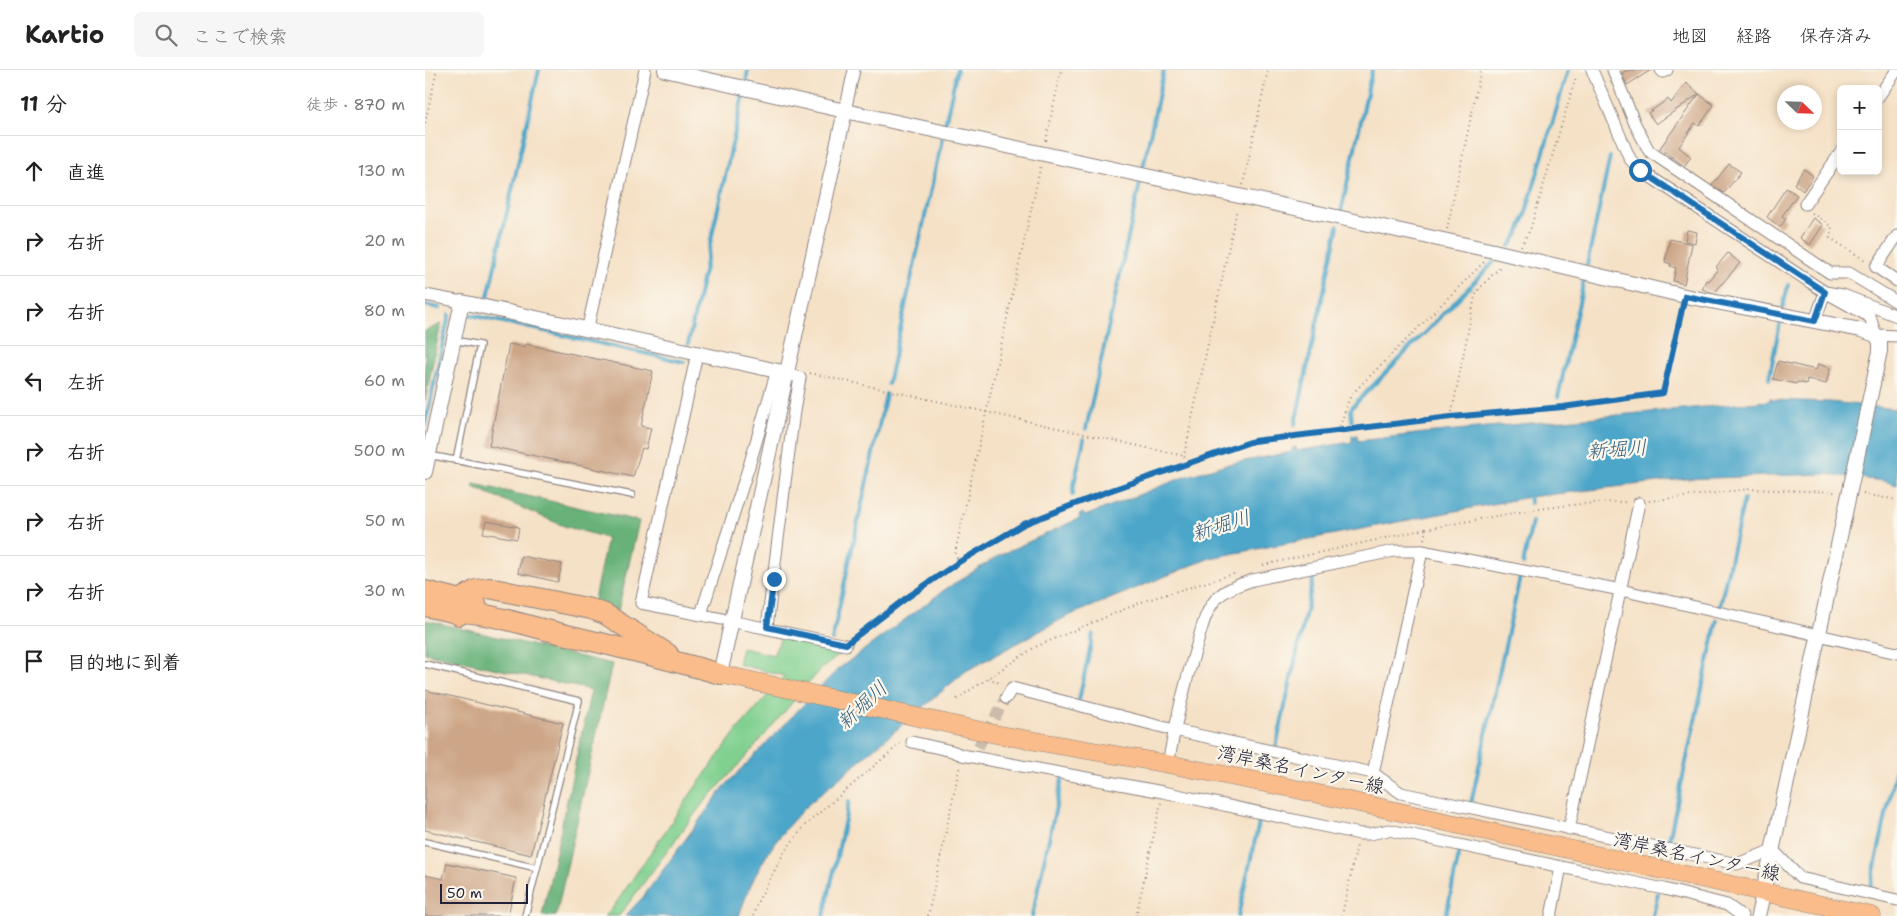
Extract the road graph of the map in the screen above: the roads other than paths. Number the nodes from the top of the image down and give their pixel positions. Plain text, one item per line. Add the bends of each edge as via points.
1 (645, 70) edge
2 (665, 70) edge
3 (854, 70) edge
4 (1591, 70) edge
5 (1613, 70) edge
6 (1661, 70) edge
7 (1667, 70) edge
8 (1897, 70) edge
9 (1882, 91) edge
10 (845, 111) junction
11 (1837, 158) edge
12 (1805, 204) road end
13 (1897, 236) edge
14 (1897, 281) edge
15 (1825, 292) junction
16 (425, 295) edge
17 (462, 302) junction
18 (1897, 302) edge
19 (1897, 316) edge
20 (1815, 321) junction
21 (587, 331) junction
22 (1876, 335) junction
23 (1897, 336) edge
24 (454, 340) junction
25 (697, 354) junction
26 (787, 373) junction
27 (429, 456) junction
28 (456, 461) junction
29 (425, 472) edge
30 (632, 495) dead end
31 (1639, 502) dead end
32 (1422, 551) junction
33 (1621, 590) junction
34 (440, 601) edge
35 (701, 614) junction
36 (721, 619) dead end
37 (740, 623) dead end
38 (767, 627) junction
39 (1819, 636) junction
40 (846, 644) road end
41 (1897, 653) edge
42 (677, 661) junction
43 (425, 664) edge
44 (720, 674) junction
45 (1009, 693) road end
46 (1174, 730) junction
47 (912, 742) road end
48 (1168, 764) junction
49 (1373, 773) junction
50 (1569, 829) junction
51 (425, 842) edge
52 (1773, 850) junction
53 (1561, 867) junction
54 (537, 868) junction
55 (1763, 892) junction
56 (1897, 900) edge
57 (525, 916) edge
58 (1551, 916) edge
59 (1741, 916) edge
60 (1757, 916) edge
61 (1872, 916) edge

1 - 21 street
2 - 10 street
3 - 10 street
4 - 15 street via 1634,165
5 - 18 street via 1649,151 1830,273 1849,273
6 - 7 street
8 - 9 street
10 - 20 street via 1494,251 1685,296
10 - 26 street
11 - 12 street
13 - 14 street via 1876,267
15 - 19 street via 1843,294
15 - 20 street
15 - 22 street via 1870,317
16 - 17 street
17 - 21 street
17 - 24 street
20 - 22 street
21 - 25 street
22 - 23 street
22 - 39 street via 1880,351 1873,388
24 - 27 street
24 - 28 lane via 480,345
25 - 26 street
25 - 35 street via 641,603
26 - 35 street via 775,377
26 - 38 street via 799,378
26 - 44 street
27 - 28 lane
27 - 29 street
28 - 30 lane
31 - 33 street
32 - 33 street
32 - 46 street via 1394,551 1253,580 1235,586 1217,598 1205,617
32 - 49 street
33 - 39 street
33 - 50 street
34 - 42 highway via 484,627 632,661
34 - 42 highway via 486,597 589,619
35 - 36 street
37 - 38 street
38 - 40 street
39 - 41 street
39 - 52 street
42 - 44 highway
43 - 54 lane via 579,701
44 - 48 main road, 湾岸桑名インター線 via 995,734
45 - 46 street
46 - 48 street
46 - 49 street
47 - 53 street via 1360,834 1389,830
48 - 55 main road, 湾岸桑名インター線 via 1406,812
49 - 50 street via 1401,793
50 - 52 street via 1737,864
51 - 54 lane
52 - 55 street
52 - 56 street via 1800,878
53 - 58 street
53 - 59 street via 1727,905
54 - 57 lane
55 - 60 street
55 - 61 main road, 湾岸桑名インター線

